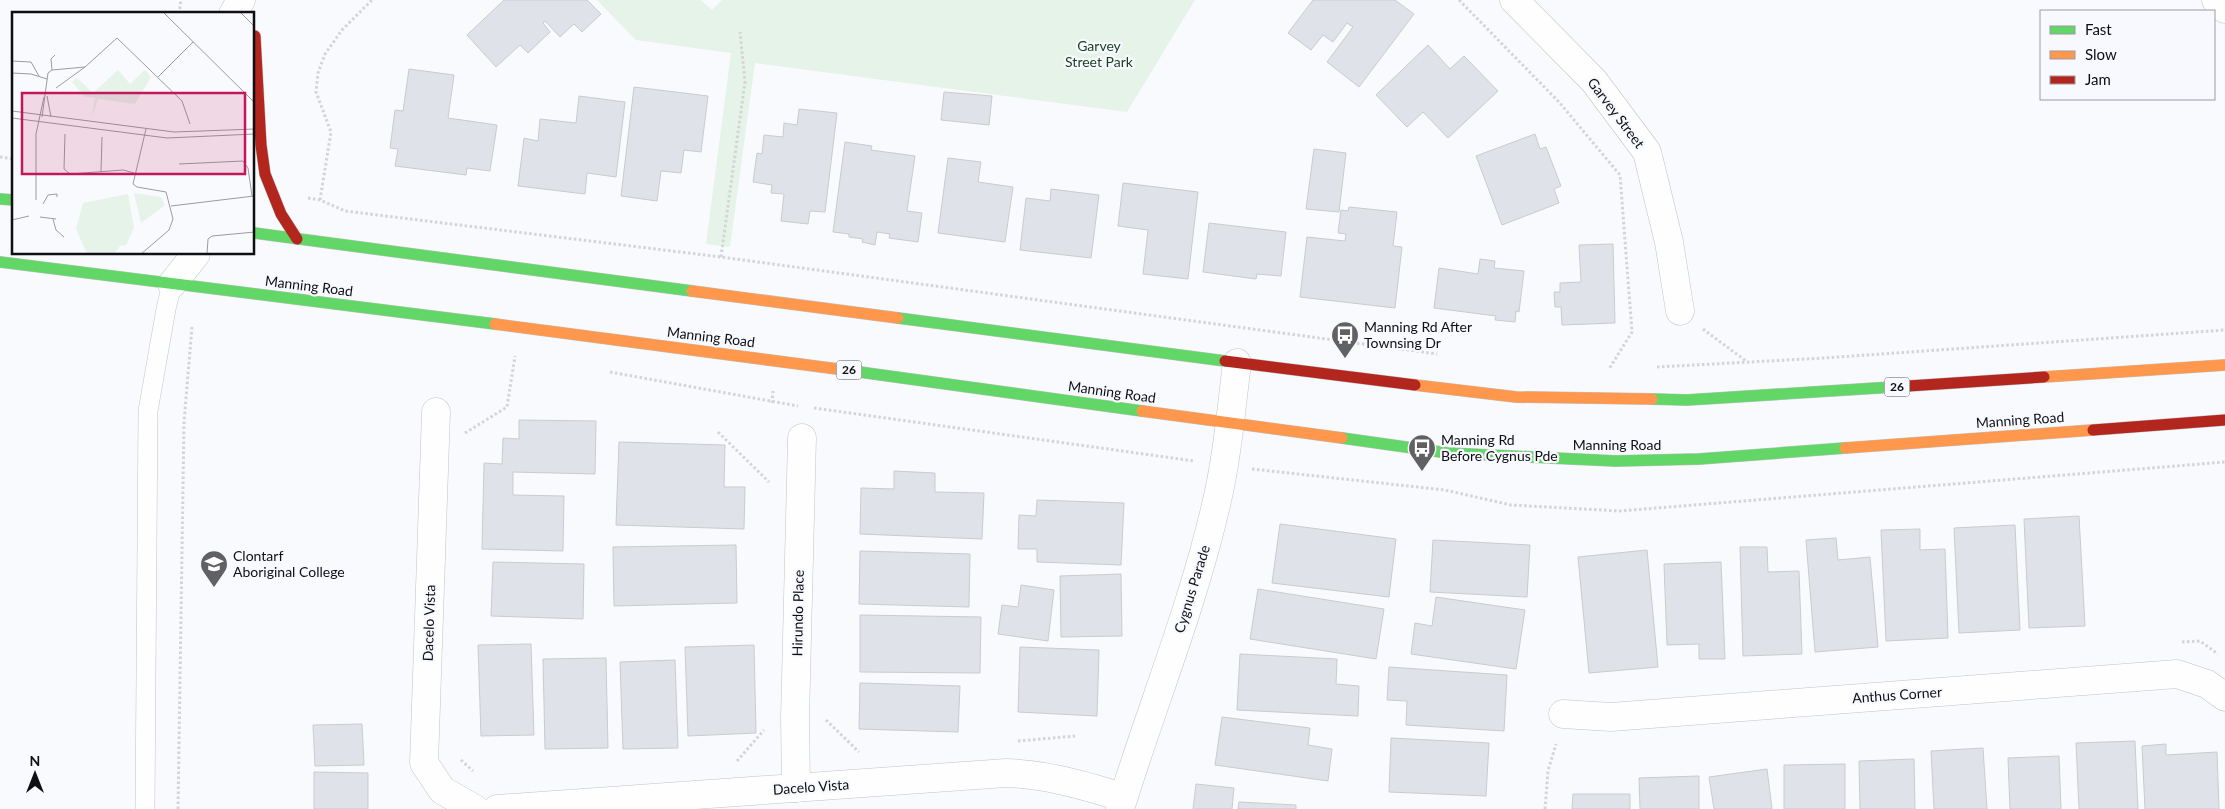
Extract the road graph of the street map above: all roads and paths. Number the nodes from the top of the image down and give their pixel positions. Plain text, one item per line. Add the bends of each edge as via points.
1 (241, 0) edge
2 (372, 0) edge
3 (1459, 0) edge
4 (1514, 0) edge
5 (2216, 0) edge
6 (2225, 9) edge
7 (234, 12) edge
8 (740, 32) dead end
9 (255, 60) edge
10 (271, 192) junction
11 (320, 200) junction
12 (255, 233) edge
13 (297, 239) junction
14 (175, 255) edge
15 (195, 255) edge
16 (721, 257) junction
17 (0, 262) edge
18 (172, 284) junction
19 (1680, 311) joint
20 (192, 324) dead end
21 (2225, 330) edge
22 (515, 354) dead end
23 (1444, 355) dead end
24 (1747, 361) junction
25 (1237, 363) junction
26 (2225, 365) edge
27 (1648, 367) dead end
28 (1609, 369) junction
29 (1619, 369) dead end
30 (1600, 370) dead end
31 (436, 412) dead end
32 (2225, 420) edge
33 (1229, 423) junction
34 (718, 432) dead end
35 (459, 436) dead end
36 (802, 438) dead end
37 (770, 483) dead end
38 (2225, 697) edge
39 (1564, 714) joint
40 (795, 718) junction
41 (1075, 736) dead end
42 (1017, 741) dead end
43 (863, 755) dead end
44 (458, 757) dead end
45 (734, 765) dead end
46 (478, 776) dead end
47 (796, 788) junction
48 (1122, 803) edge
49 (145, 809) edge
50 (178, 809) edge
51 (475, 809) edge
52 (496, 809) edge
53 (1545, 809) edge

1 - 7 street
2 - 11 path via 324,54 318,73 316,92 331,132
3 - 28 path via 1559,102 1620,176 1632,332
4 - 19 street, Garvey Street via 1594,81 1646,152 1669,242
5 - 6 street
8 - 16 path via 745,82
9 - 10 main road via 261,146
10 - 11 path
10 - 13 main road
11 - 16 path via 345,211
12 - 13 main road, 26
13 - 25 main road, 26
14 - 18 street
15 - 18 street
16 - 23 path
17 - 18 main road, Manning Road / 26
18 - 33 main road, Manning Road / 26 via 776,360
18 - 49 lane via 148,411
19 - 24 path
20 - 50 path via 184,422
21 - 24 path
22 - 35 path via 507,408
24 - 27 path
25 - 26 main road, 26 via 1516,397 1687,400
25 - 33 street, Cygnus Parade
28 - 29 path
28 - 30 path
31 - 51 street, Dacelo Vista via 424,763 442,790
32 - 33 main road, Manning Road / 26 via 1699,459 1616,461 1448,453
33 - 48 street, Cygnus Parade via 1223,474 1192,597
34 - 37 path
36 - 40 street, Hirundo Place
38 - 39 street, Anthus Corner via 2207,684 2176,674 1611,717
39 - 53 path via 1548,771
40 - 43 path via 825,719
40 - 45 path via 766,717 766,728
40 - 47 street, Hirundo Place
41 - 42 path
44 - 46 path
47 - 48 street, Dacelo Vista via 1006,773 1032,774 1063,779
47 - 52 street, Dacelo Vista

